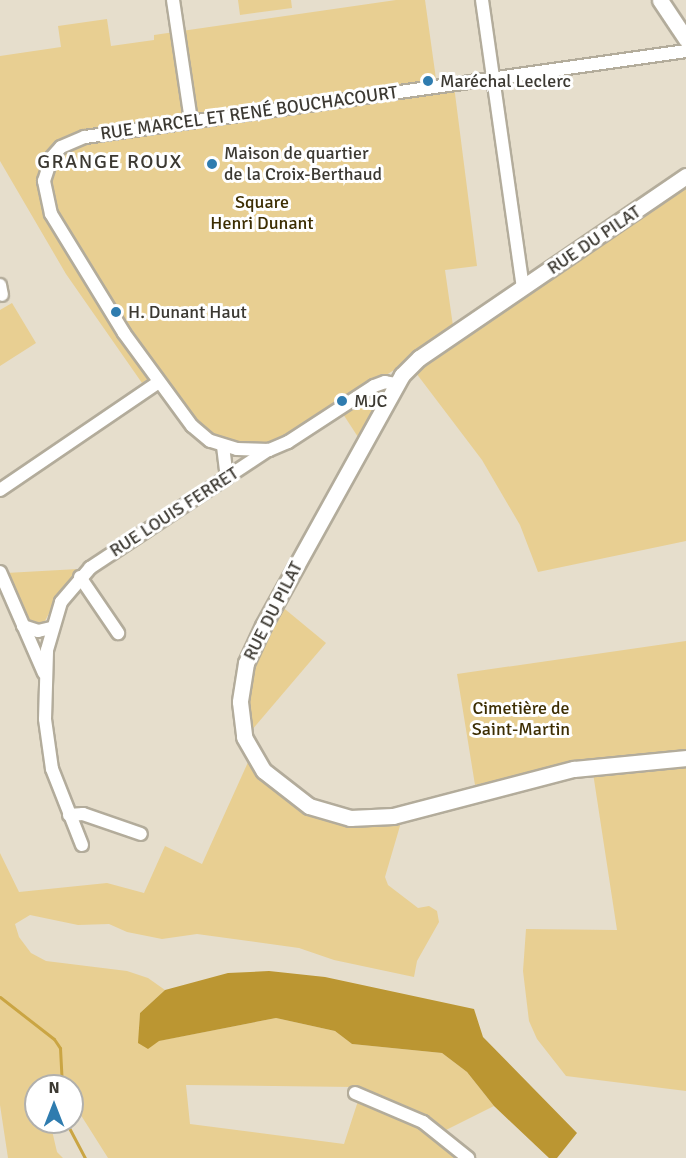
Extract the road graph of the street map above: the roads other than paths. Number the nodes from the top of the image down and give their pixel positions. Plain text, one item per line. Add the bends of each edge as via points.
1 (172, 0) edge
2 (482, 0) edge
3 (660, 0) edge
4 (684, 34) edge
5 (686, 51) edge
6 (492, 79) junction
7 (191, 121) junction
8 (686, 176) edge
9 (523, 288) junction
10 (159, 382) junction
11 (395, 384) junction
12 (223, 446) junction
13 (269, 450) junction
14 (227, 478) junction
15 (0, 490) edge
16 (0, 572) edge
17 (80, 577) junction
18 (23, 626) junction
19 (51, 628) junction
20 (118, 633) dead end
21 (44, 674) junction
22 (686, 758) edge
23 (69, 815) junction
24 (141, 834) dead end
25 (82, 845) dead end
26 (355, 1093) dead end
27 (468, 1158) edge

1 - 7 street
2 - 6 street
3 - 4 main road
5 - 6 street, RUE MARCEL ET RENÉ BOUCHACOURT
6 - 7 street, RUE MARCEL ET RENÉ BOUCHACOURT
6 - 9 street
7 - 10 street, RUE MARCEL ET RENÉ BOUCHACOURT via 72,140 52,157 44,181 51,214
8 - 9 main road, RUE DU PILAT
9 - 11 main road, RUE DU PILAT via 418,358
10 - 12 street, RUE MARCEL ET RENÉ BOUCHACOURT via 192,426
10 - 15 street
11 - 13 street via 374,386 288,442
11 - 22 main road, RUE DU PILAT via 246,663 241,715 244,737 255,759 278,784 309,807 370,819 556,773
12 - 13 street, RUE MARCEL ET RENÉ BOUCHACOURT
12 - 14 street
13 - 14 street, RUE LOUIS FERRET
14 - 17 street, RUE LOUIS FERRET
16 - 18 street
17 - 19 street, RUE LOUIS FERRET via 61,602
17 - 20 street
18 - 19 street via 38,631
18 - 21 street
19 - 21 street, RUE LOUIS FERRET
21 - 23 street, RUE LOUIS FERRET via 47,742
23 - 24 street via 83,814
23 - 25 street, RUE LOUIS FERRET
26 - 27 street via 423,1122

